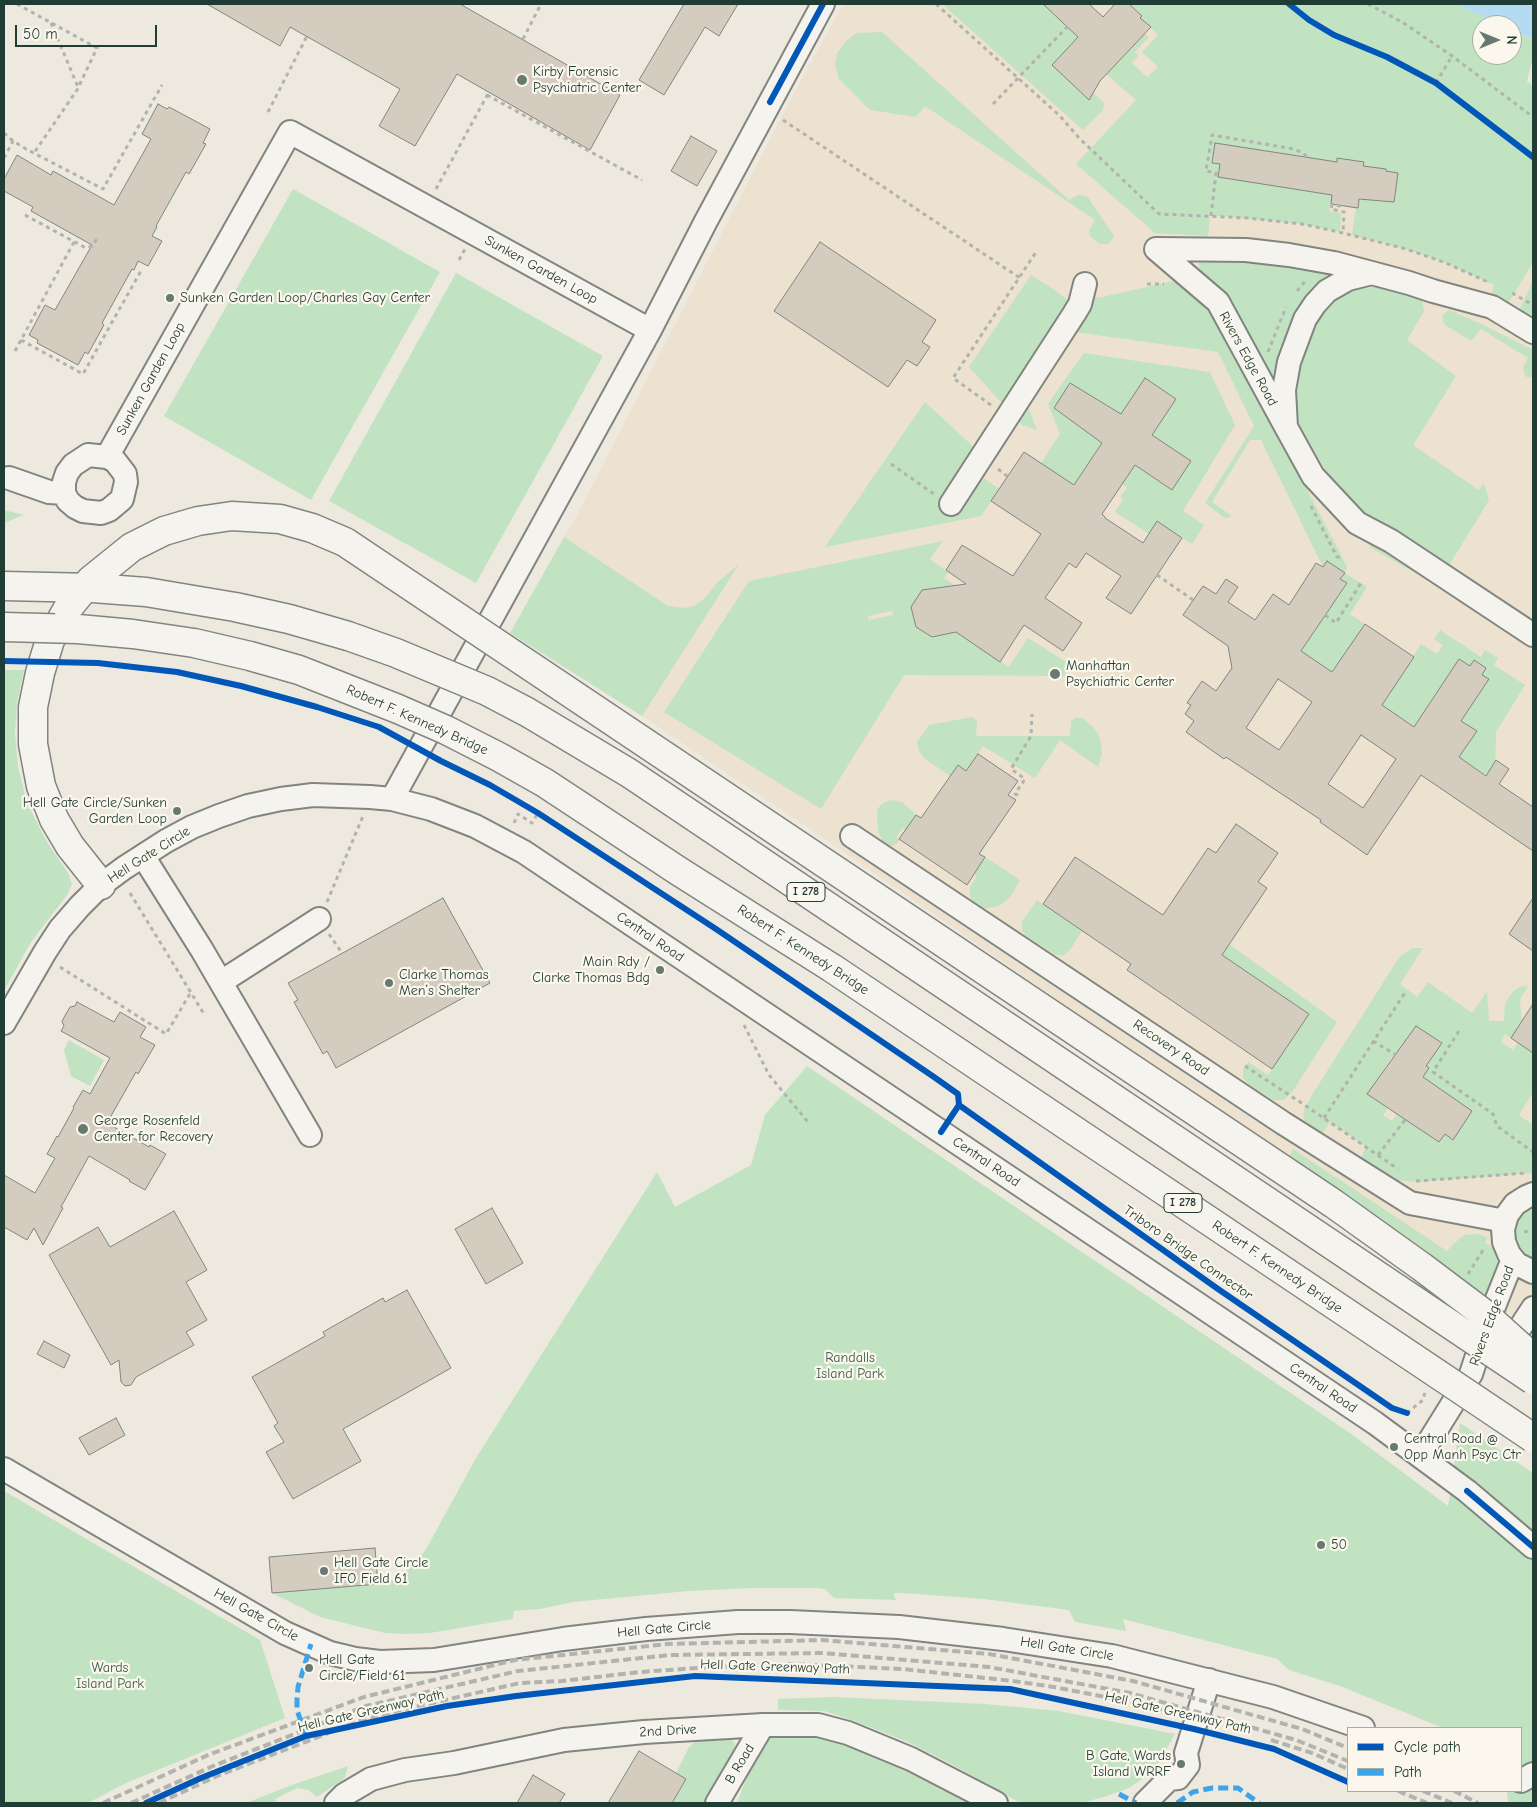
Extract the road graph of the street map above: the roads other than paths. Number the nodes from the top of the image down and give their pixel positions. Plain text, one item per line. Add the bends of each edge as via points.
1 (823, 4) edge
2 (1372, 273) junction
3 (1085, 284) dead end
4 (650, 330) junction
5 (1533, 332) edge
6 (1286, 427) junction
7 (107, 457) junction
8 (9, 478) dead end
9 (64, 493) junction
10 (950, 504) dead end
11 (4, 586) edge
12 (4, 627) edge
13 (1533, 635) edge
14 (392, 799) junction
15 (852, 836) dead end
16 (142, 856) junction
17 (101, 886) junction
18 (319, 919) road end
19 (221, 982) junction
20 (4, 1024) edge
21 (310, 1135) dead end
22 (1533, 1194) edge
23 (1505, 1221) junction
24 (1513, 1259) junction
25 (1533, 1272) edge
26 (1533, 1308) edge
27 (1533, 1358) edge
28 (1471, 1374) junction
29 (1533, 1380) edge
30 (1533, 1438) edge
31 (1420, 1456) junction
32 (4, 1469) edge
33 (1533, 1547) edge
34 (1209, 1680) junction
35 (763, 1726) junction
36 (1360, 1727) edge
37 (1533, 1774) edge
38 (1522, 1780) edge
39 (336, 1803) edge
40 (717, 1803) edge
41 (996, 1803) edge
42 (1145, 1803) edge

1 - 4 street
2 - 5 street, Rivers Edge Road via 1492,307
2 - 6 street, Rivers Edge Road via 1348,279 1327,291 1306,319 1289,362 1284,390
2 - 6 street, Rivers Edge Road via 1334,263 1246,250 1156,249 1218,302
3 - 10 street via 1074,314
4 - 7 street, Sunken Garden Loop via 290,132
4 - 14 street
6 - 13 street via 1313,476 1357,523 1390,541
7 - 9 street via 88,454 80,459 67,473
7 - 9 street via 115,461 125,474 122,499 116,506 101,513 83,511 68,501
8 - 9 street via 42,490
11 - 29 highway, I 278, bridge via 146,592 289,619 396,653 527,712 629,773
12 - 30 highway, Robert F. Kennedy Bridge / I 278, bridge via 133,634 250,656 299,670 398,709 499,757 545,783 832,968
14 - 16 street, Hell Gate Circle via 313,796 248,806 192,827
14 - 31 street, Central Road via 457,818 524,852
15 - 23 street, Recovery Road via 1283,1123 1410,1203
16 - 17 street, Hell Gate Circle
16 - 19 street
17 - 20 street, Hell Gate Circle via 60,929
17 - 27 highway, bridge via 54,819 41,786 33,744 33,707 40,673 50,640 68,608 91,580 132,547 164,530 232,516 280,519 312,528 345,542 1334,1204 1483,1313
18 - 19 street
19 - 21 street
22 - 23 street via 1515,1204
23 - 24 street via 1504,1242
24 - 25 street
24 - 28 street, Rivers Edge Road
26 - 28 street, Rivers Edge Road via 1514,1337
28 - 31 street, Rivers Edge Road
31 - 33 street, Central Road
32 - 34 street, Hell Gate Circle via 277,1628 330,1653 355,1659 380,1662 434,1660 646,1629 738,1622 815,1622 899,1626 1003,1639 1112,1656
34 - 36 street, Hell Gate Circle via 1273,1697
34 - 42 street via 1186,1754 1188,1765 1178,1778 1169,1778
35 - 39 street, 2nd Drive via 564,1740 371,1779
35 - 40 street, B Road
35 - 41 street, 2nd Drive via 818,1726 848,1733 912,1759
37 - 38 street

